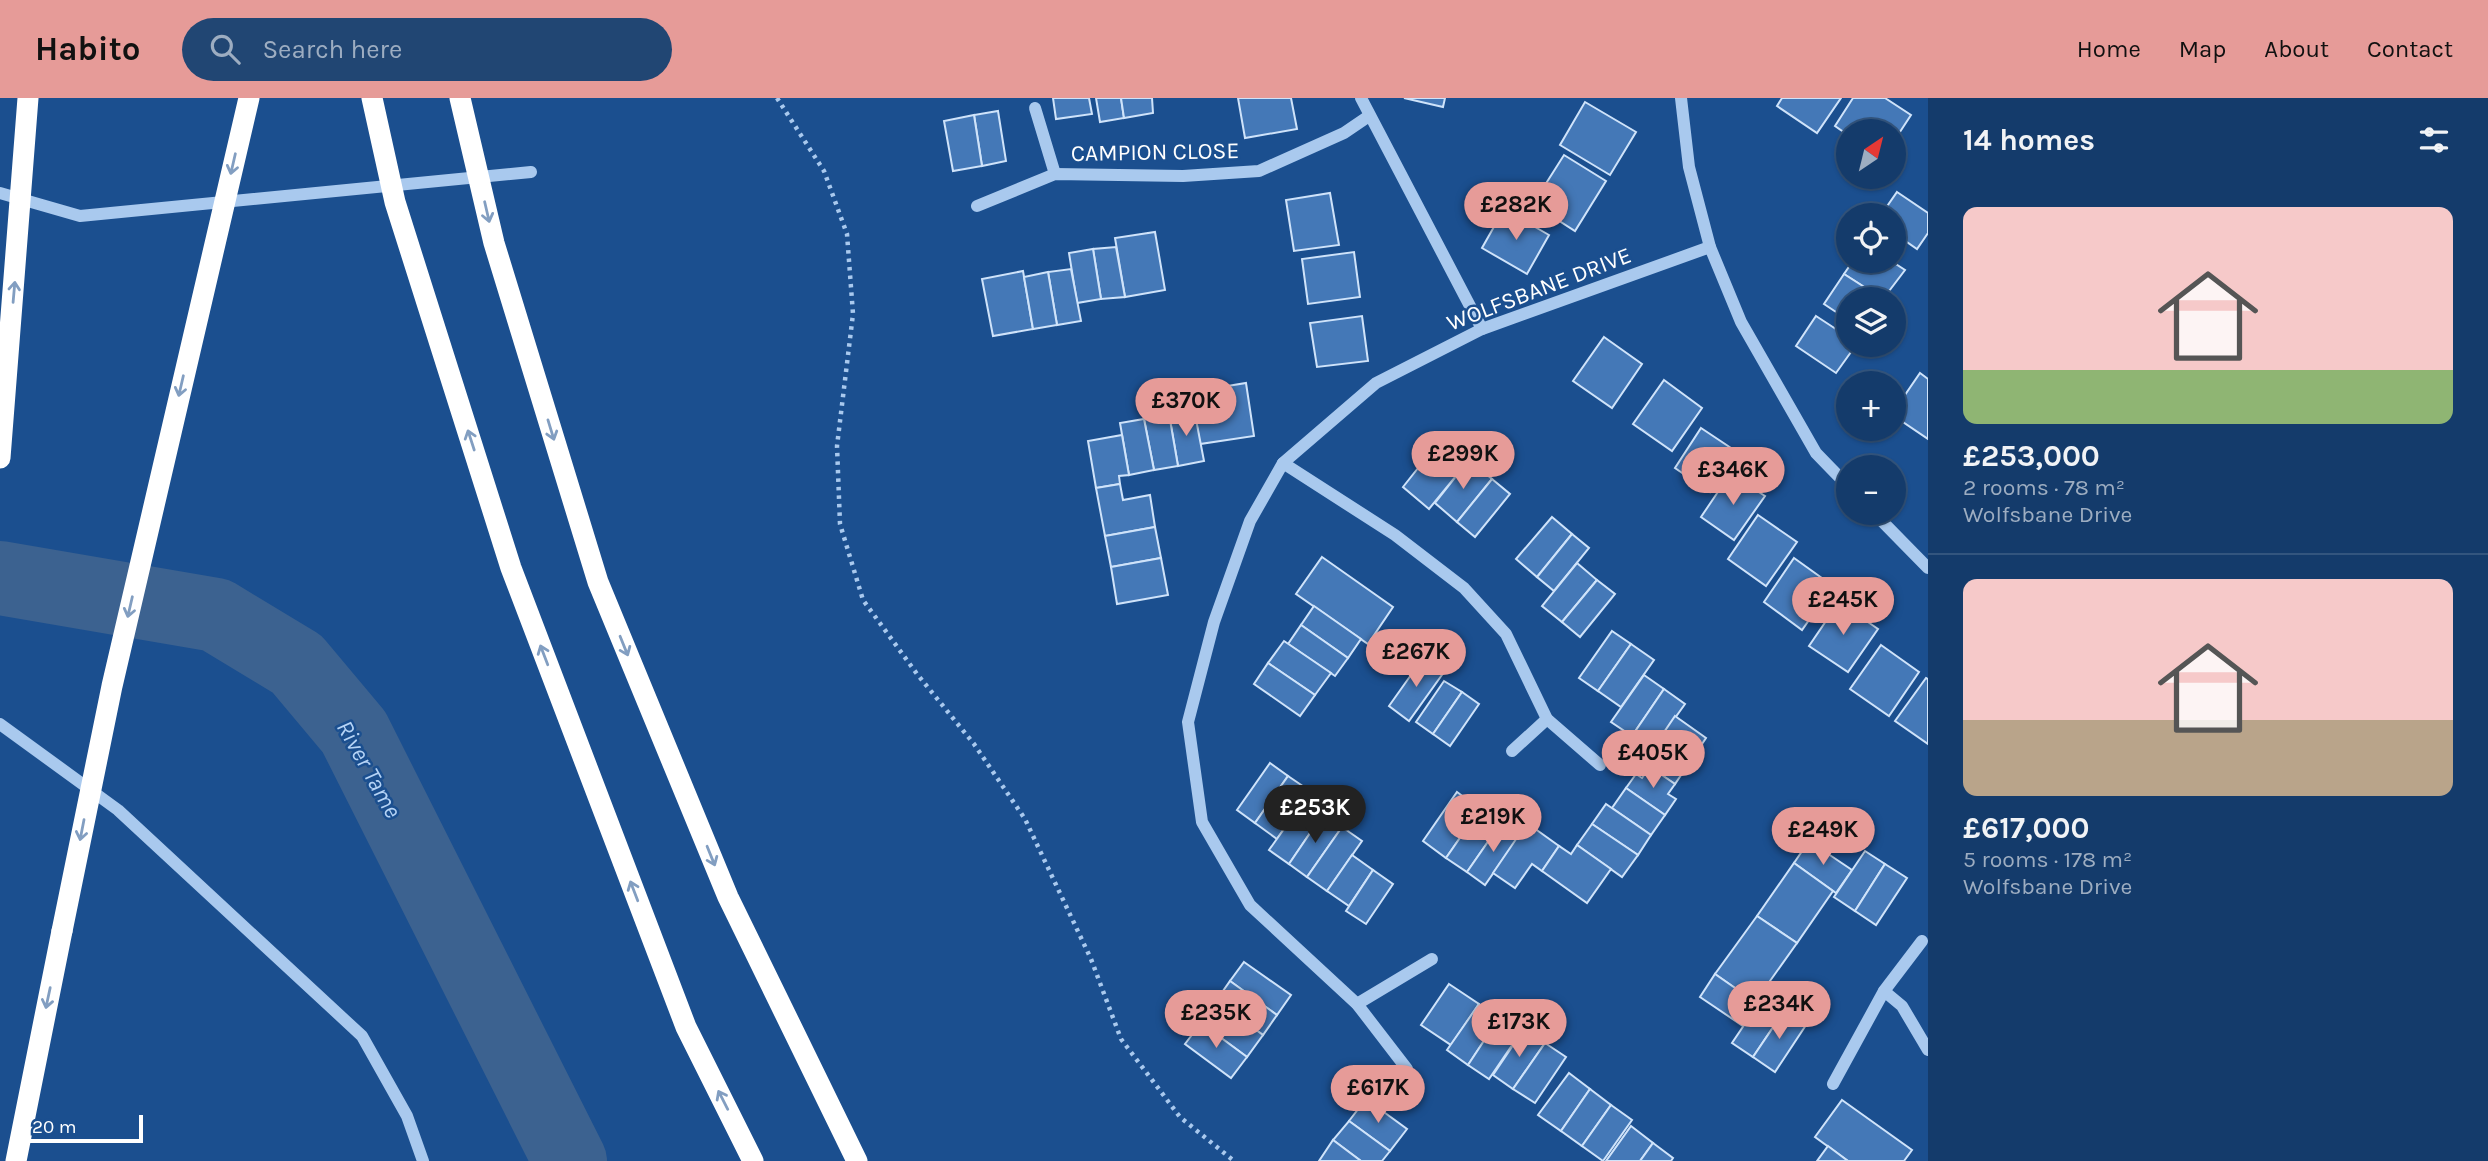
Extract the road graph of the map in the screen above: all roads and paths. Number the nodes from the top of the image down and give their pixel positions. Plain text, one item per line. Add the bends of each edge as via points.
1 (28, 98) edge
2 (249, 98) edge
3 (372, 98) edge
4 (460, 98) edge
5 (777, 98) edge
6 (1361, 98) edge
7 (1681, 98) edge
8 (1035, 107) dead end
9 (1369, 116) junction
10 (531, 172) dead end
11 (1055, 174) junction
12 (0, 194) edge
13 (977, 206) dead end
14 (1710, 247) junction
15 (1482, 329) junction
16 (0, 458) edge
17 (1283, 463) junction
18 (1836, 474) edge
19 (1886, 525) edge
20 (1928, 568) edge
21 (1547, 719) junction
22 (0, 724) edge
23 (1512, 751) dead end
24 (1600, 765) dead end
25 (1922, 941) dead end
26 (1432, 959) dead end
27 (1884, 991) junction
28 (1357, 1004) junction
29 (1928, 1050) edge
30 (1406, 1069) dead end
31 (1833, 1084) dead end
32 (16, 1161) edge
33 (423, 1161) edge
34 (754, 1161) edge
35 (857, 1161) edge
36 (1234, 1161) edge

16 -> 1 highway, bridge
2 -> 32 highway, bridge via 112,686
34 -> 3 highway, bridge via 686,1027 511,568 395,202
4 -> 35 highway, bridge via 494,243 598,582 728,897
5 - 36 path via 824,171 846,234 853,314 837,446 839,524 863,600 974,744 1025,819 1091,959 1121,1039 1180,1117
6 - 9 street
7 - 14 street via 1689,167
8 - 11 street, CAMPION CLOSE
9 - 11 street, CAMPION CLOSE via 1259,171 1183,176
9 - 15 street
10 - 12 street via 80,216
11 - 13 street, CAMPION CLOSE
14 - 15 street, WOLFSBANE DRIVE
14 - 18 street via 1741,321 1816,453
15 - 17 street, WOLFSBANE DRIVE via 1376,383
17 - 21 street via 1395,535 1464,588 1506,634
17 - 28 street, WOLFSBANE DRIVE via 1245,533 1214,622 1188,722 1202,822 1250,905
19 - 20 street
21 - 23 street
21 - 24 street
22 - 33 street via 118,810 362,1036 407,1116
25 - 27 street
26 - 28 street
27 - 29 street via 1902,1006
27 - 31 street
28 - 30 street, WOLFSBANE DRIVE

